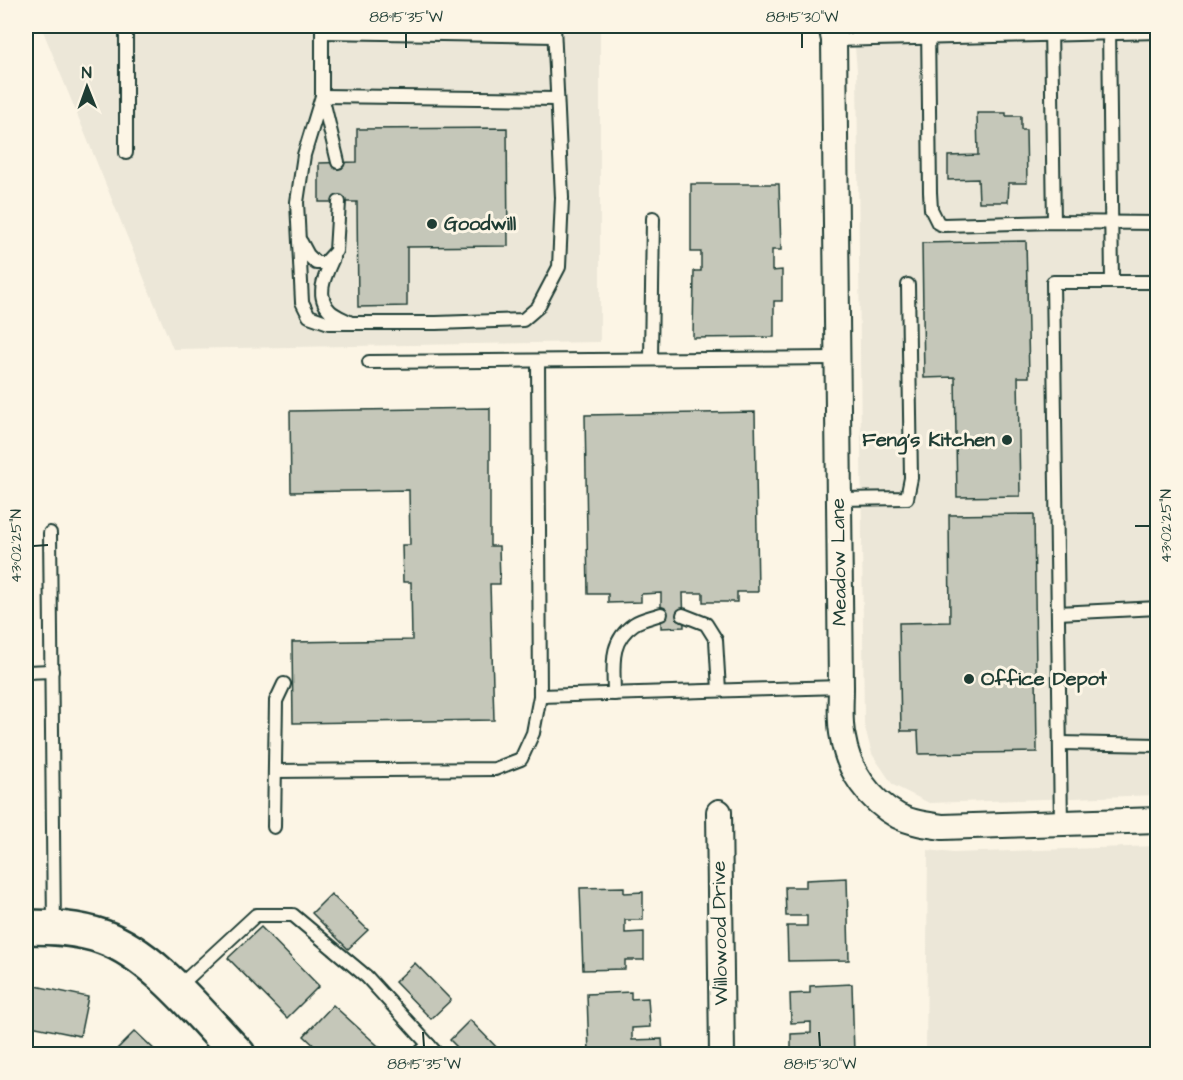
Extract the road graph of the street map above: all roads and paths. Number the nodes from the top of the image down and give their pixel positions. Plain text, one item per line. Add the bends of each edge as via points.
1 (126, 26) edge
2 (322, 29) edge
3 (1109, 29) edge
4 (1051, 30) edge
5 (554, 31) edge
6 (928, 31) edge
7 (1158, 32) edge
8 (833, 33) edge
9 (322, 96) junction
10 (557, 99) junction
11 (126, 153) dead end
12 (338, 162) dead end
13 (339, 202) dead end
14 (652, 218) dead end
15 (1054, 222) junction
16 (1112, 222) junction
17 (1158, 223) edge
18 (298, 235) junction
19 (336, 251) junction
20 (1112, 282) junction
21 (1158, 282) edge
22 (908, 285) dead end
23 (351, 323) junction
24 (837, 358) junction
25 (651, 359) junction
26 (538, 361) junction
27 (369, 362) dead end
28 (839, 499) junction
29 (50, 534) dead end
30 (1158, 608) edge
31 (1058, 613) junction
32 (661, 614) dead end
33 (683, 615) dead end
34 (26, 672) edge
35 (52, 672) junction
36 (284, 684) dead end
37 (841, 687) junction
38 (719, 690) junction
39 (614, 694) junction
40 (540, 696) junction
41 (1060, 742) junction
42 (1158, 745) edge
43 (275, 771) junction
44 (719, 812) dead end
45 (1158, 820) edge
46 (1061, 824) junction
47 (274, 827) dead end
48 (40, 928) edge
49 (176, 989) junction
50 (433, 1050) edge
51 (238, 1054) edge
52 (418, 1054) edge
53 (722, 1054) edge

1 - 11 lane
2 - 5 lane
2 - 9 lane
3 - 4 lane
3 - 7 lane
3 - 16 lane
4 - 6 lane
4 - 15 lane
5 - 10 lane
6 - 8 lane
6 - 15 lane via 930,192 931,209 938,223
8 - 24 street, Meadow Lane
9 - 10 lane
9 - 12 lane
9 - 18 lane via 304,155 297,202
10 - 23 lane via 562,198 559,267 538,307 523,320
13 - 19 lane
14 - 25 lane
15 - 16 lane
16 - 17 lane
16 - 20 lane
18 - 19 lane via 316,263 325,263
18 - 23 lane via 302,302 309,316 329,323
19 - 23 lane via 323,281 322,296 330,311
20 - 21 lane
20 - 31 lane via 1053,282
22 - 28 lane via 908,498
24 - 25 lane
24 - 28 street, Meadow Lane
25 - 26 lane
26 - 27 lane
26 - 40 lane
28 - 37 street, Meadow Lane
29 - 35 lane
30 - 31 lane
31 - 41 lane
32 - 39 lane via 635,624 622,636 614,651
33 - 38 lane via 705,624 716,640
34 - 35 lane
35 - 48 lane
36 - 43 lane via 276,701
37 - 38 lane
37 - 46 street, Meadow Lane via 842,737 848,757 866,789 899,816 920,824 943,826
38 - 39 lane
39 - 40 lane
40 - 43 lane via 533,733 521,759 495,769
41 - 42 lane
41 - 46 lane
43 - 47 lane
44 - 53 street, Willowood Drive
45 - 46 street, Meadow Lane
48 - 49 street via 93,934 120,944 145,960
49 - 50 lane via 256,915 293,915 367,977
49 - 51 street
50 - 52 lane

